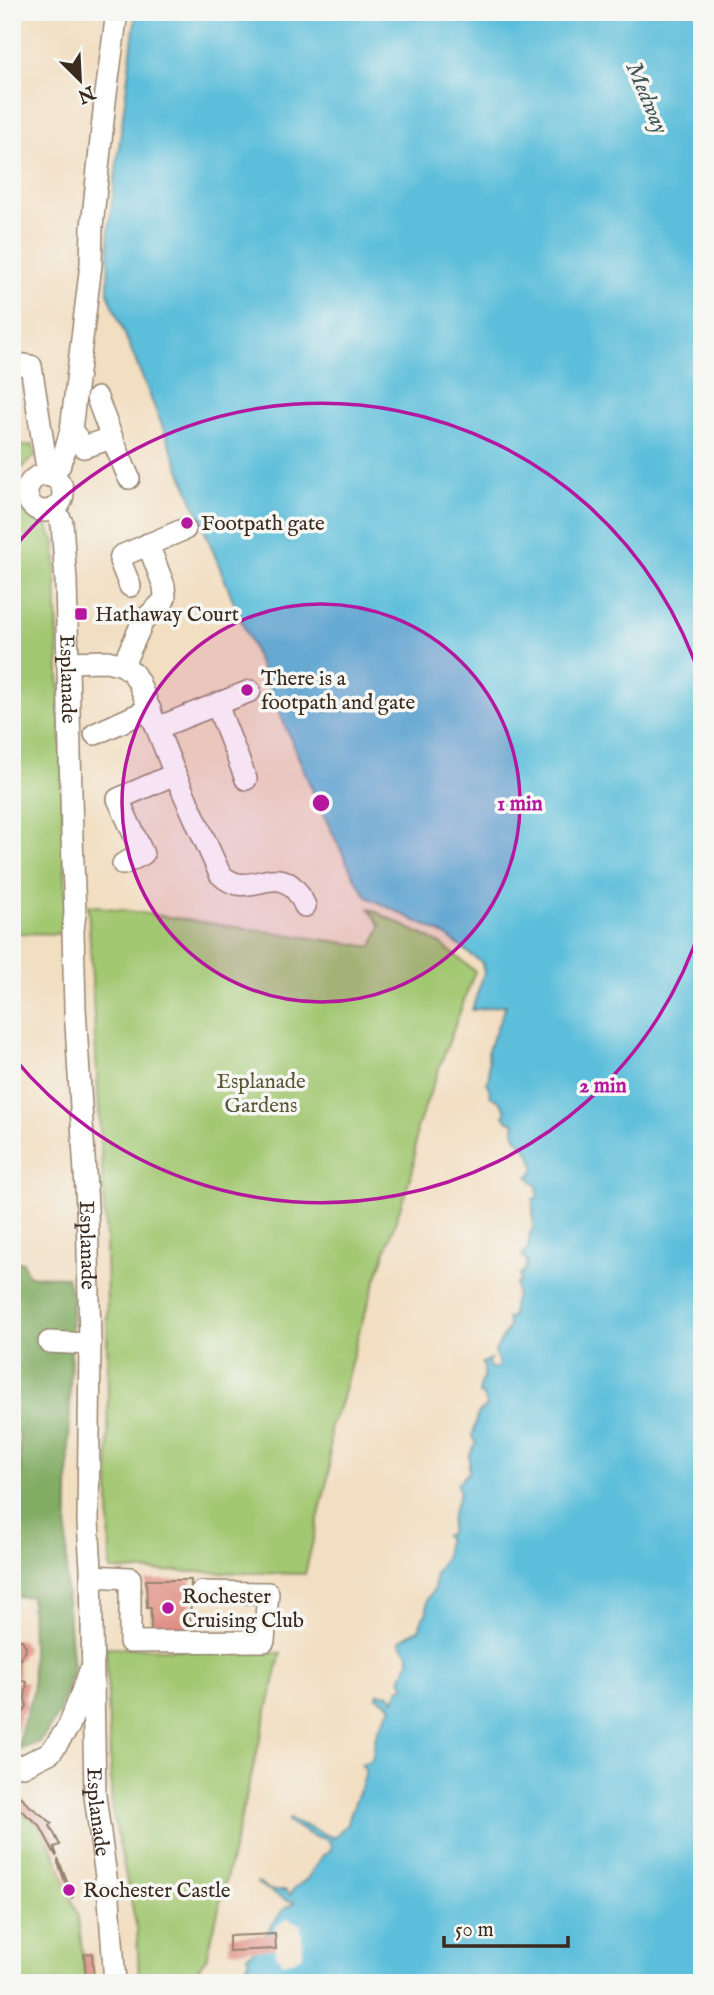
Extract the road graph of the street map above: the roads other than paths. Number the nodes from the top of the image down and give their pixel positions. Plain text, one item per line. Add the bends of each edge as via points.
1 (117, 12) edge
2 (12, 363) edge
3 (97, 398) dead end
4 (71, 430) junction
5 (112, 438) junction
6 (55, 471) junction
7 (129, 478) dead end
8 (185, 529) dead end
9 (148, 544) junction
10 (130, 586) dead end
11 (67, 662) junction
12 (123, 665) junction
13 (250, 691) dead end
14 (217, 705) junction
15 (153, 718) junction
16 (95, 734) dead end
17 (175, 774) junction
18 (246, 779) dead end
19 (122, 864) dead end
20 (304, 906) dead end
21 (49, 1342) dead end
22 (90, 1344) junction
23 (91, 1576) junction
24 (201, 1592) dead end
25 (93, 1661) junction
26 (12, 1764) edge
27 (115, 1983) edge

1 - 4 street
2 - 6 street via 31,366 46,463
3 - 5 street
4 - 5 street via 84,447
4 - 6 street
5 - 7 street
6 - 11 street, Esplanade via 31,482 27,492 37,509 54,508 62,523
8 - 9 street
9 - 10 street via 120,557
9 - 12 street via 165,597 143,621
11 - 12 street
11 - 22 street, Esplanade via 75,1008
12 - 15 street via 136,677
13 - 14 street
14 - 15 street
14 - 18 street
15 - 16 street
15 - 17 street
17 - 19 street via 118,799 143,854
17 - 20 street via 222,876 241,885 284,880 294,887
21 - 22 street
22 - 23 street, Esplanade
23 - 24 street via 130,1578 130,1642 264,1641 268,1593
23 - 25 street, Esplanade
25 - 26 street via 69,1726 51,1752 23,1766
25 - 27 street, Esplanade via 95,1796

